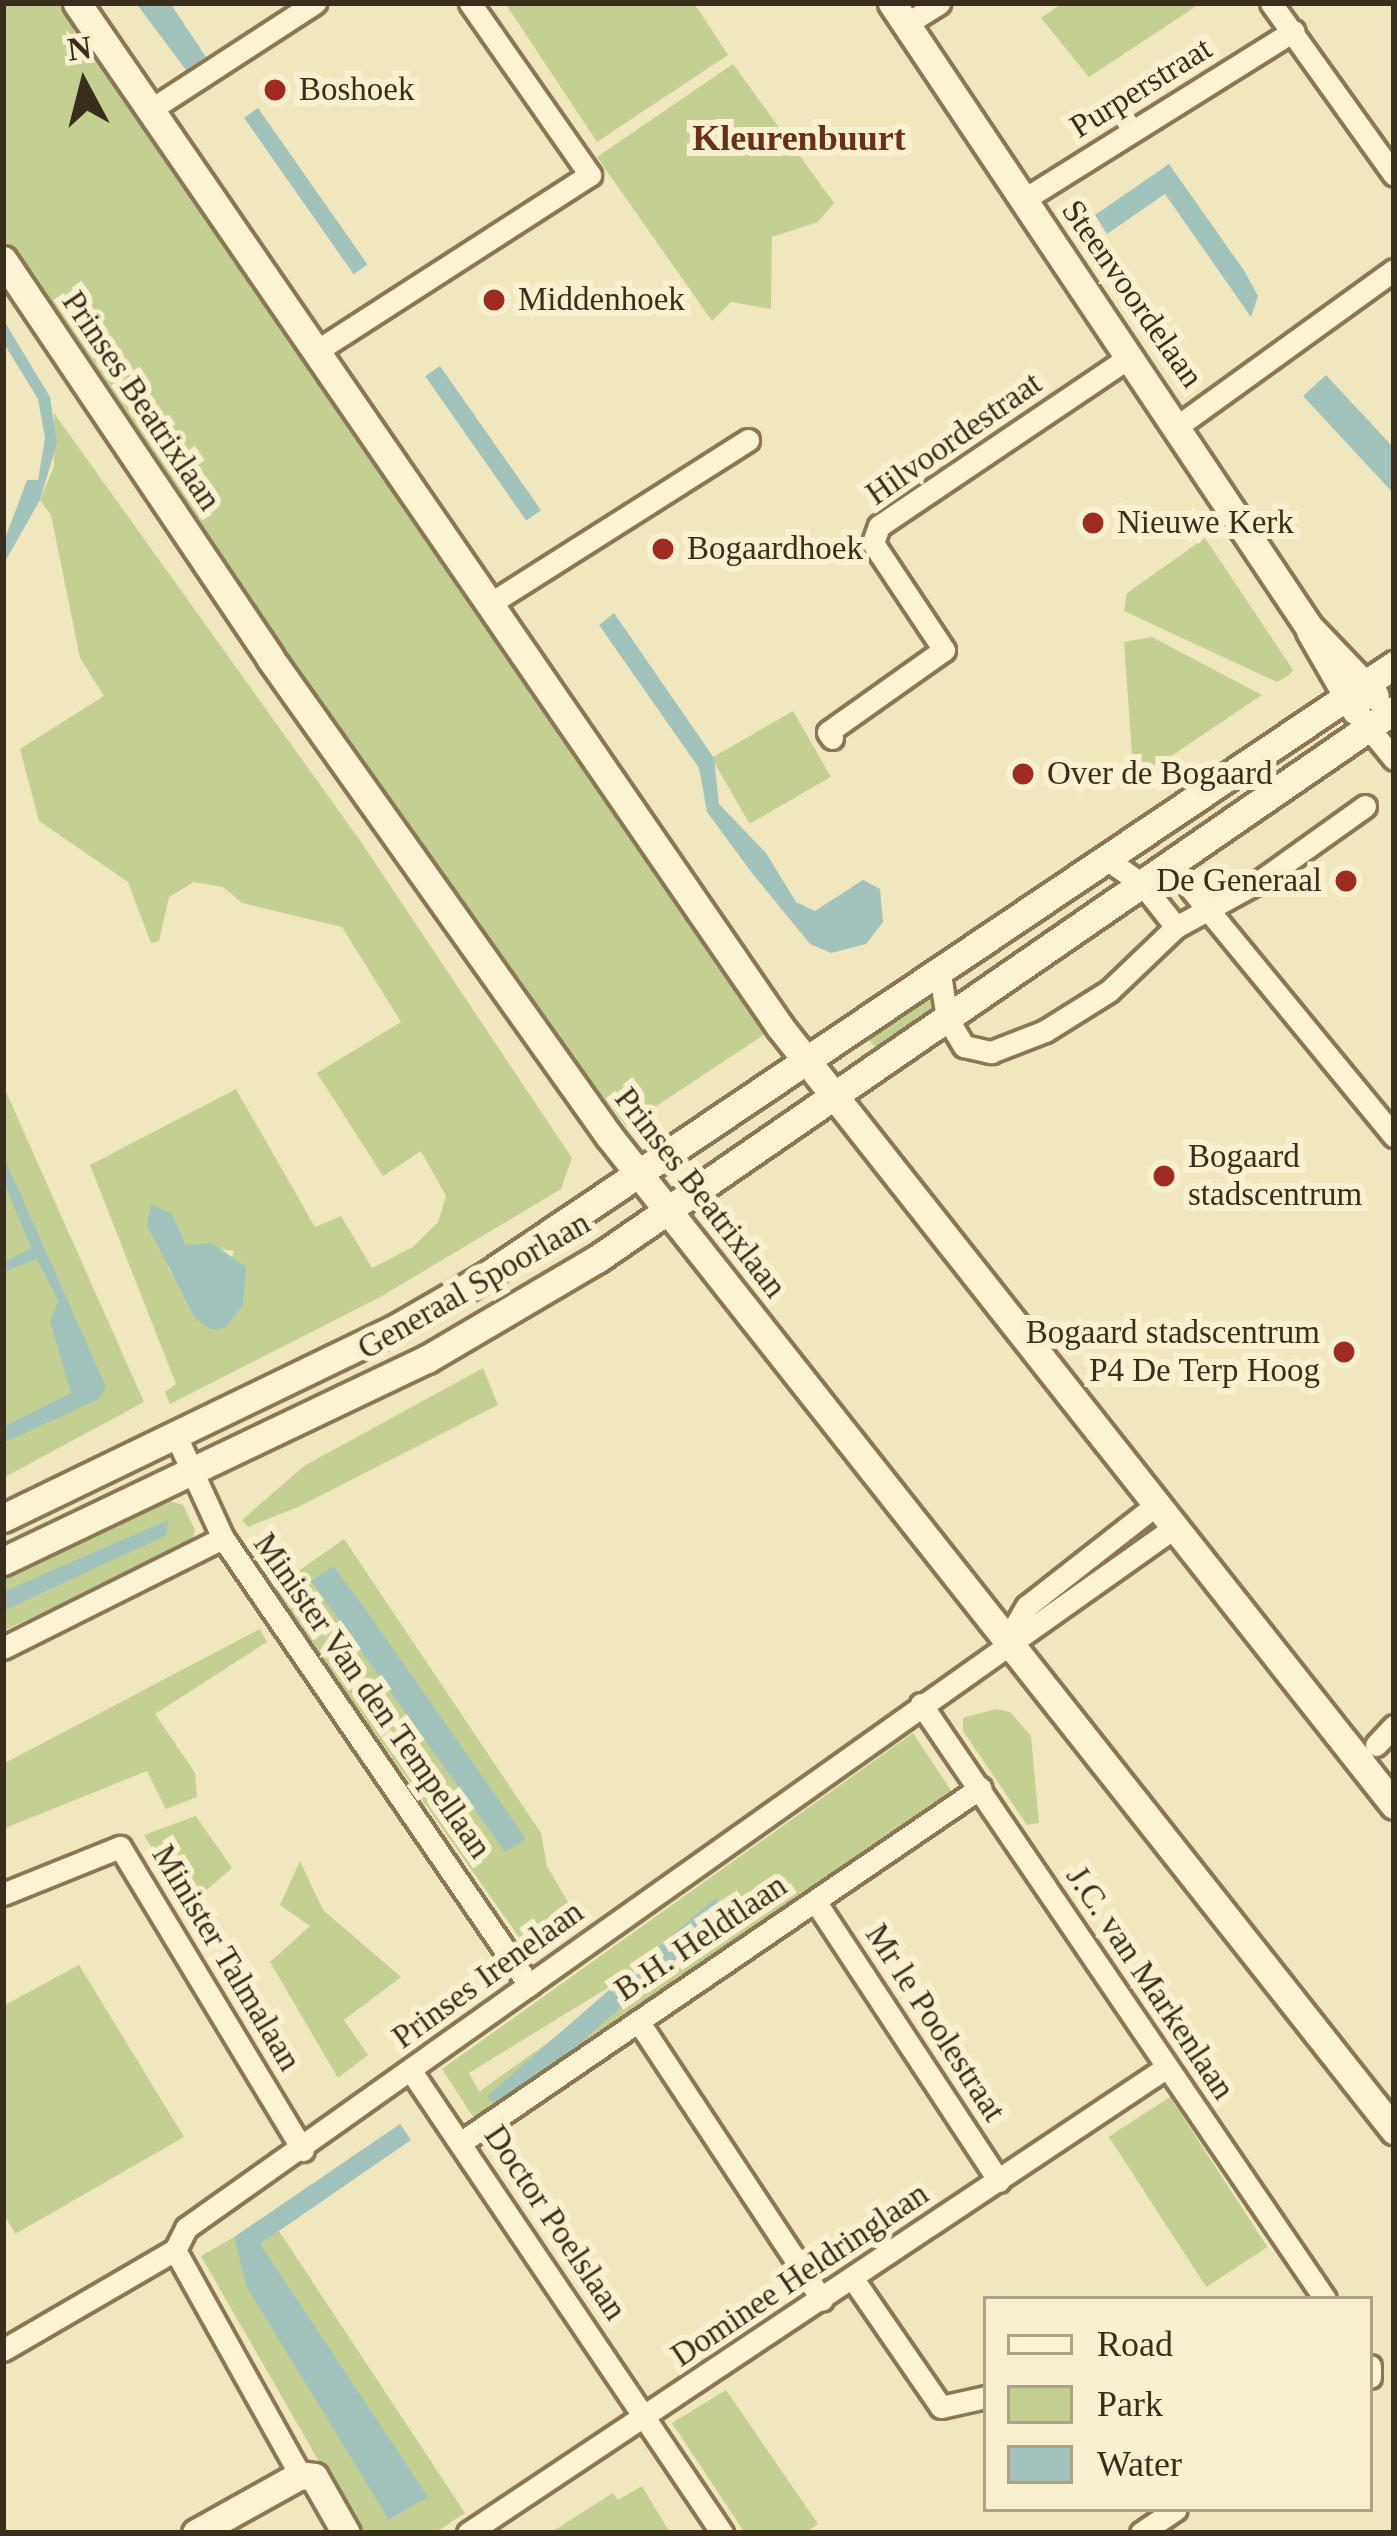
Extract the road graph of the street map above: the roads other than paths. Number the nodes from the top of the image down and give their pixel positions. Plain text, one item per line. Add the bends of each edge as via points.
1 (77, 3) edge
2 (315, 3) edge
3 (470, 3) edge
4 (938, 3) edge
5 (1270, 3) edge
6 (899, 13) edge
7 (1293, 31) junction
8 (150, 110) junction
9 (1394, 175) edge
10 (1023, 200) junction
11 (3, 260) edge
12 (1394, 270) edge
13 (315, 352) junction
14 (1130, 357) junction
15 (1179, 425) junction
16 (748, 440) dead end
17 (488, 605) junction
18 (1394, 665) edge
19 (1355, 690) junction
20 (1386, 718) edge
21 (832, 738) dead end
22 (1394, 759) edge
23 (1365, 806) dead end
24 (1106, 858) junction
25 (1142, 884) junction
26 (1191, 889) dead end
27 (1208, 911) junction
28 (1175, 927) junction
29 (939, 968) junction
30 (947, 1018) junction
31 (810, 1061) junction
32 (837, 1096) junction
33 (1394, 1136) edge
34 (638, 1174) junction
35 (668, 1211) junction
36 (176, 1436) junction
37 (191, 1475) junction
38 (1157, 1504) junction
39 (3, 1519) edge
40 (1175, 1527) junction
41 (223, 1538) junction
42 (3, 1561) edge
43 (1007, 1640) junction
44 (3, 1648) edge
45 (921, 1703) junction
46 (1394, 1726) edge
47 (1376, 1745) dead end
48 (980, 1788) junction
49 (1394, 1805) edge
50 (3, 1894) edge
51 (815, 1901) junction
52 (529, 1984) junction
53 (638, 2021) junction
54 (1167, 2067) junction
55 (410, 2071) junction
56 (1394, 2130) edge
57 (460, 2143) junction
58 (302, 2150) junction
59 (999, 2181) junction
60 (175, 2250) junction
61 (853, 2279) junction
62 (1322, 2296) edge
63 (822, 2300) junction
64 (3, 2350) edge
65 (983, 2398) edge
66 (647, 2417) junction
67 (300, 2475) junction
68 (1168, 2512) edge
69 (196, 2533) edge
70 (346, 2533) edge
71 (468, 2533) edge
72 (722, 2533) edge
73 (1141, 2533) edge

1 - 8 main road
2 - 8 street
3 - 13 street via 590,175
4 - 6 street
5 - 7 street
6 - 10 main road, Steenvoordelaan
7 - 9 street
7 - 10 street, Purperstraat
8 - 13 main road
10 - 14 main road, Steenvoordelaan
11 - 34 main road, Prinses Beatrixlaan via 270,658
12 - 15 street
13 - 17 main road
14 - 15 main road, Steenvoordelaan
14 - 21 street, Hilvoordestraat via 879,526 873,543 944,650 828,732
15 - 19 main road, Steenvoordelaan
16 - 17 street
17 - 31 main road
18 - 19 main road, Generaal Spoorlaan
19 - 20 main road, Steenvoordelaan
19 - 24 main road, Generaal Spoorlaan
20 - 22 street, Steenvoordelaan
20 - 25 main road, Generaal Spoorlaan
23 - 27 street
24 - 25 street
24 - 29 main road, Generaal Spoorlaan
25 - 28 street
25 - 30 main road, Generaal Spoorlaan
26 - 27 street
27 - 28 street
27 - 33 street
28 - 30 street via 1109,991 1027,1038 991,1052 964,1046
29 - 30 street
29 - 31 main road, Generaal Spoorlaan
30 - 32 main road, Generaal Spoorlaan
31 - 32 main road
31 - 34 main road, Generaal Spoorlaan
32 - 35 main road, Generaal Spoorlaan
32 - 38 main road
34 - 35 main road, Prinses Beatrixlaan
34 - 36 main road, Generaal Spoorlaan via 398,1327
35 - 37 main road, Generaal Spoorlaan via 427,1358
35 - 43 main road, Prinses Beatrixlaan
36 - 37 street, Minister Van den Tempellaan
36 - 39 main road, Generaal Spoorlaan
37 - 41 street, Minister Van den Tempellaan
37 - 42 main road, Generaal Spoorlaan
38 - 40 main road
38 - 43 street, Prinses Irenelaan via 1027,1606
40 - 43 street, Prinses Irenelaan via 1042,1627
40 - 49 main road
41 - 44 street
41 - 52 street, Minister Van den Tempellaan
43 - 45 street, Prinses Irenelaan
43 - 56 main road, Prinses Beatrixlaan
45 - 48 street, J.C. van Markenlaan
45 - 52 street, Prinses Irenelaan
46 - 47 street
48 - 51 street, B.H. Heldtlaan
48 - 54 street, J.C. van Markenlaan
50 - 58 street, Minister Talmalaan via 120,1847
51 - 53 street, B.H. Heldtlaan
51 - 59 street, Mr le Poolestraat
52 - 55 street, Prinses Irenelaan
53 - 57 street, B.H. Heldtlaan
53 - 63 street
54 - 59 street, Dominee Heldringlaan
54 - 62 street, J.C. van Markenlaan
55 - 57 street, Doctor Poelslaan
55 - 58 street, Prinses Irenelaan
57 - 66 street, Doctor Poelslaan
58 - 60 street, Prinses Irenelaan via 186,2228
59 - 61 street, Dominee Heldringlaan
60 - 64 street, Prinses Irenelaan
60 - 67 street
61 - 63 street, Dominee Heldringlaan
61 - 65 street via 940,2407
63 - 66 street, Dominee Heldringlaan
66 - 71 street, Dominee Heldringlaan
66 - 72 street, Doctor Poelslaan
67 - 69 main road
67 - 70 main road via 314,2477
68 - 73 street

